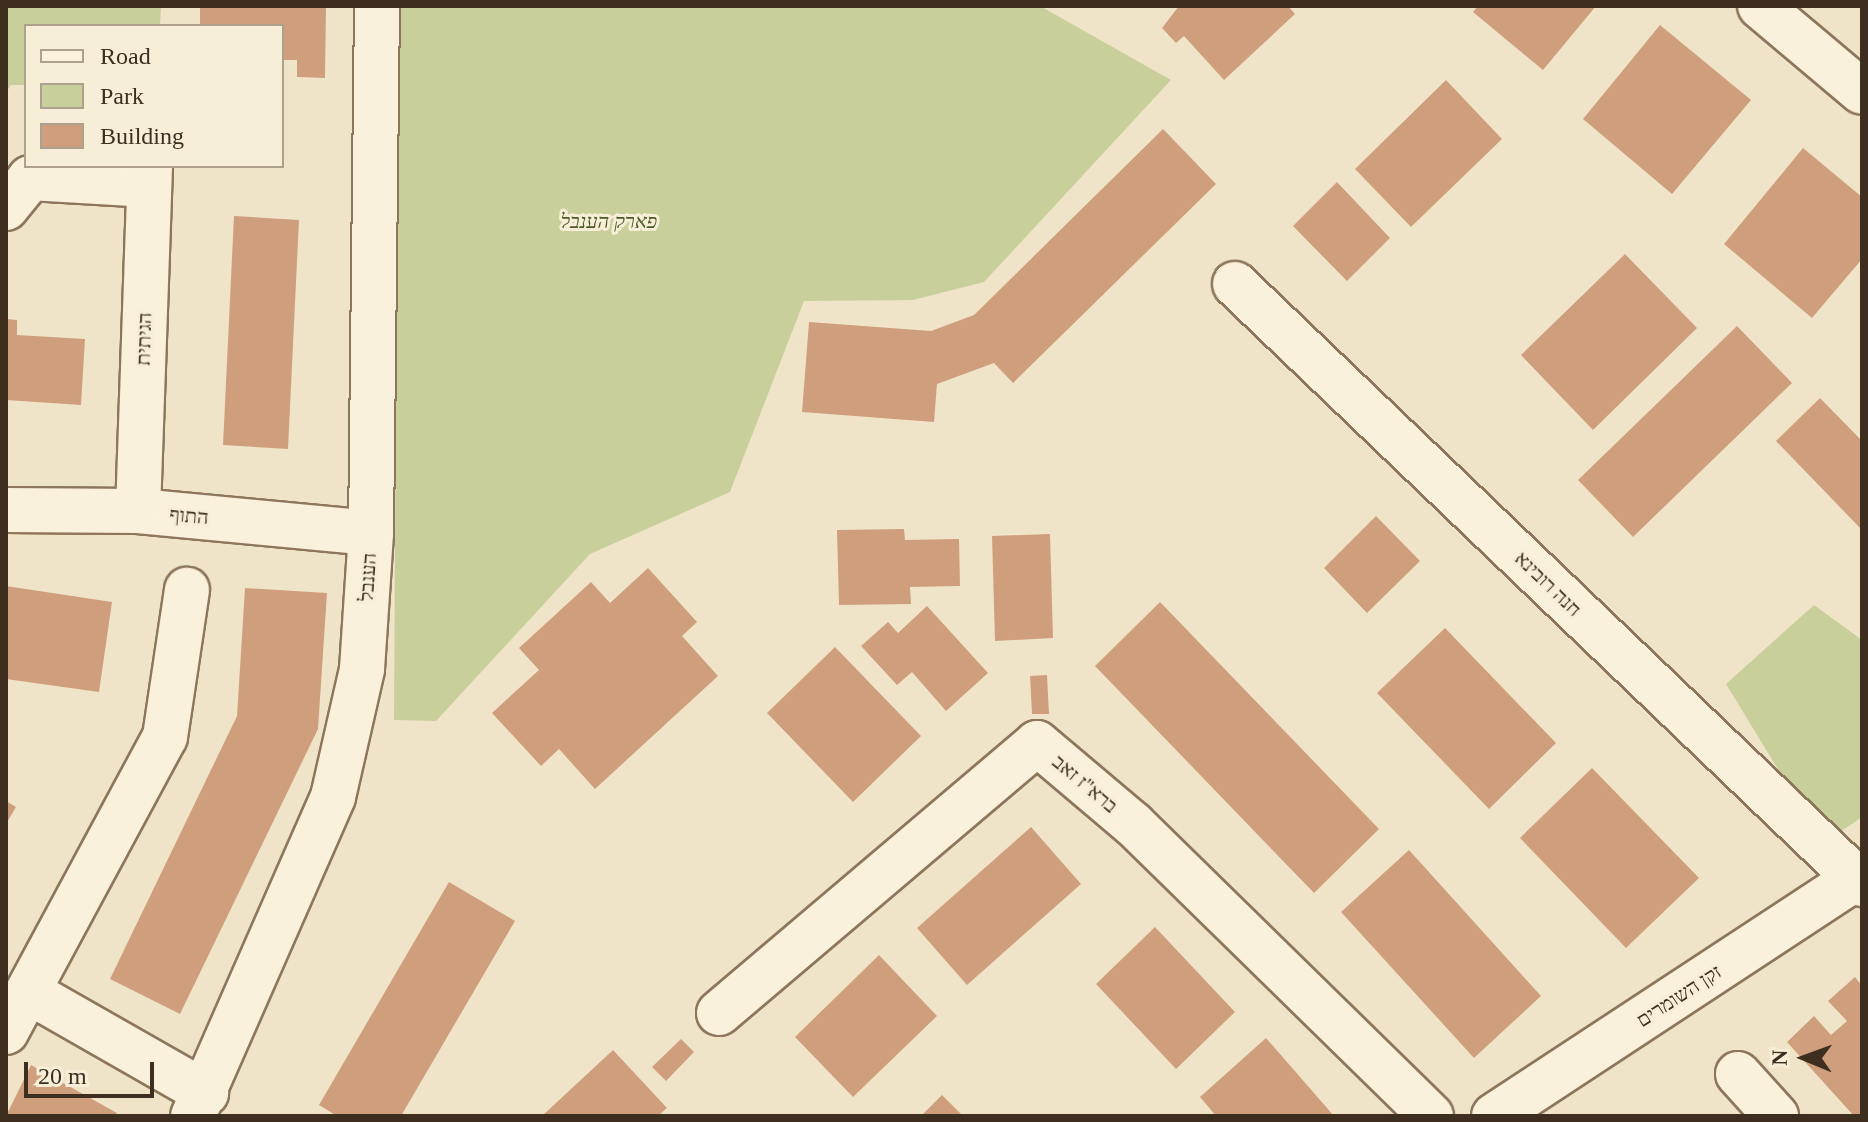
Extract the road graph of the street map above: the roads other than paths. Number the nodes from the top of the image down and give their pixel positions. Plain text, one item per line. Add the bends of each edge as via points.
1 (377, 6) edge
2 (1760, 6) edge
3 (1862, 92) edge
4 (149, 175) edge
5 (6, 208) edge
6 (1235, 284) dead end
7 (6, 510) edge
8 (138, 511) junction
9 (371, 533) junction
10 (187, 590) dead end
11 (1860, 879) edge
12 (29, 992) junction
13 (719, 1013) dead end
14 (6, 1032) edge
15 (1738, 1074) dead end
16 (200, 1105) edge
17 (1431, 1116) edge
18 (1494, 1116) edge
19 (1776, 1116) edge

1 - 9 street, הענבל
2 - 3 street
4 - 5 street via 30,178
4 - 8 street, הגיתית
6 - 11 street, חנה רובינא
7 - 8 street, התוף
8 - 9 street, התוף
9 - 16 street, הענבל via 362,669 333,797
10 - 12 street via 165,737
11 - 18 street, זקן השומרים
12 - 14 street
12 - 16 street
13 - 17 street, ברא"ז זאב via 1037,743 1133,824
15 - 19 street

